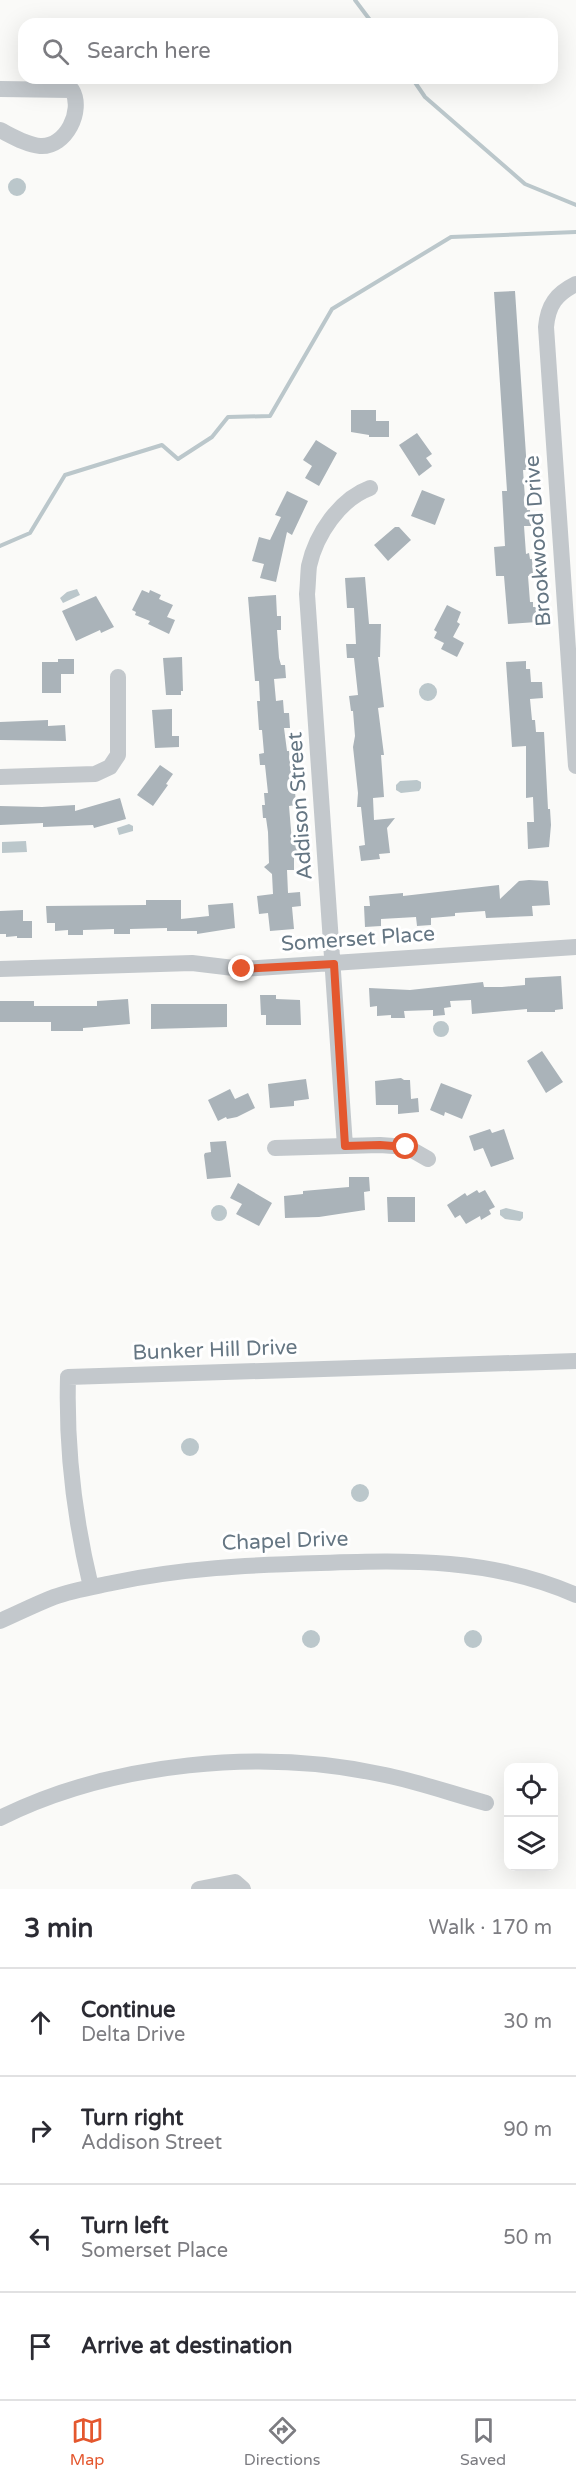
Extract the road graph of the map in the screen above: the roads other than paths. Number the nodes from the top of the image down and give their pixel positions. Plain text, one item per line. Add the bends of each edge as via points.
1 (0, 89) edge
2 (0, 130) edge
3 (576, 284) edge
4 (370, 488) dead end
5 (118, 677) dead end
6 (576, 766) edge
7 (0, 777) edge
8 (576, 947) edge
9 (334, 964) junction
10 (0, 969) edge
11 (345, 1146) junction
12 (275, 1148) dead end
13 (428, 1159) dead end
14 (576, 1360) edge
15 (91, 1587) junction
16 (576, 1595) edge
17 (0, 1621) edge
18 (486, 1803) dead end
19 (0, 1818) edge
20 (199, 1889) edge
21 (243, 1889) edge

1 - 2 street via 72,90 77,107 69,129 52,144 39,146
3 - 6 street, Brookwood Drive via 561,291 552,302 546,327
4 - 9 street, Addison Street via 343,504 330,520 310,565 308,590
5 - 7 street via 118,755 111,767 95,774
8 - 9 street, Somerset Place
9 - 10 street, Somerset Place via 242,969 192,963
9 - 11 street, Addison Street
11 - 12 street
11 - 13 street via 406,1147
14 - 15 street, Bunker Hill Drive via 68,1377 68,1456
15 - 16 street, Chapel Drive via 203,1568 414,1560 495,1570
15 - 17 street, Chapel Drive via 55,1597
18 - 19 street via 386,1775 325,1765 248,1762 135,1774 50,1797
20 - 21 street via 235,1882

